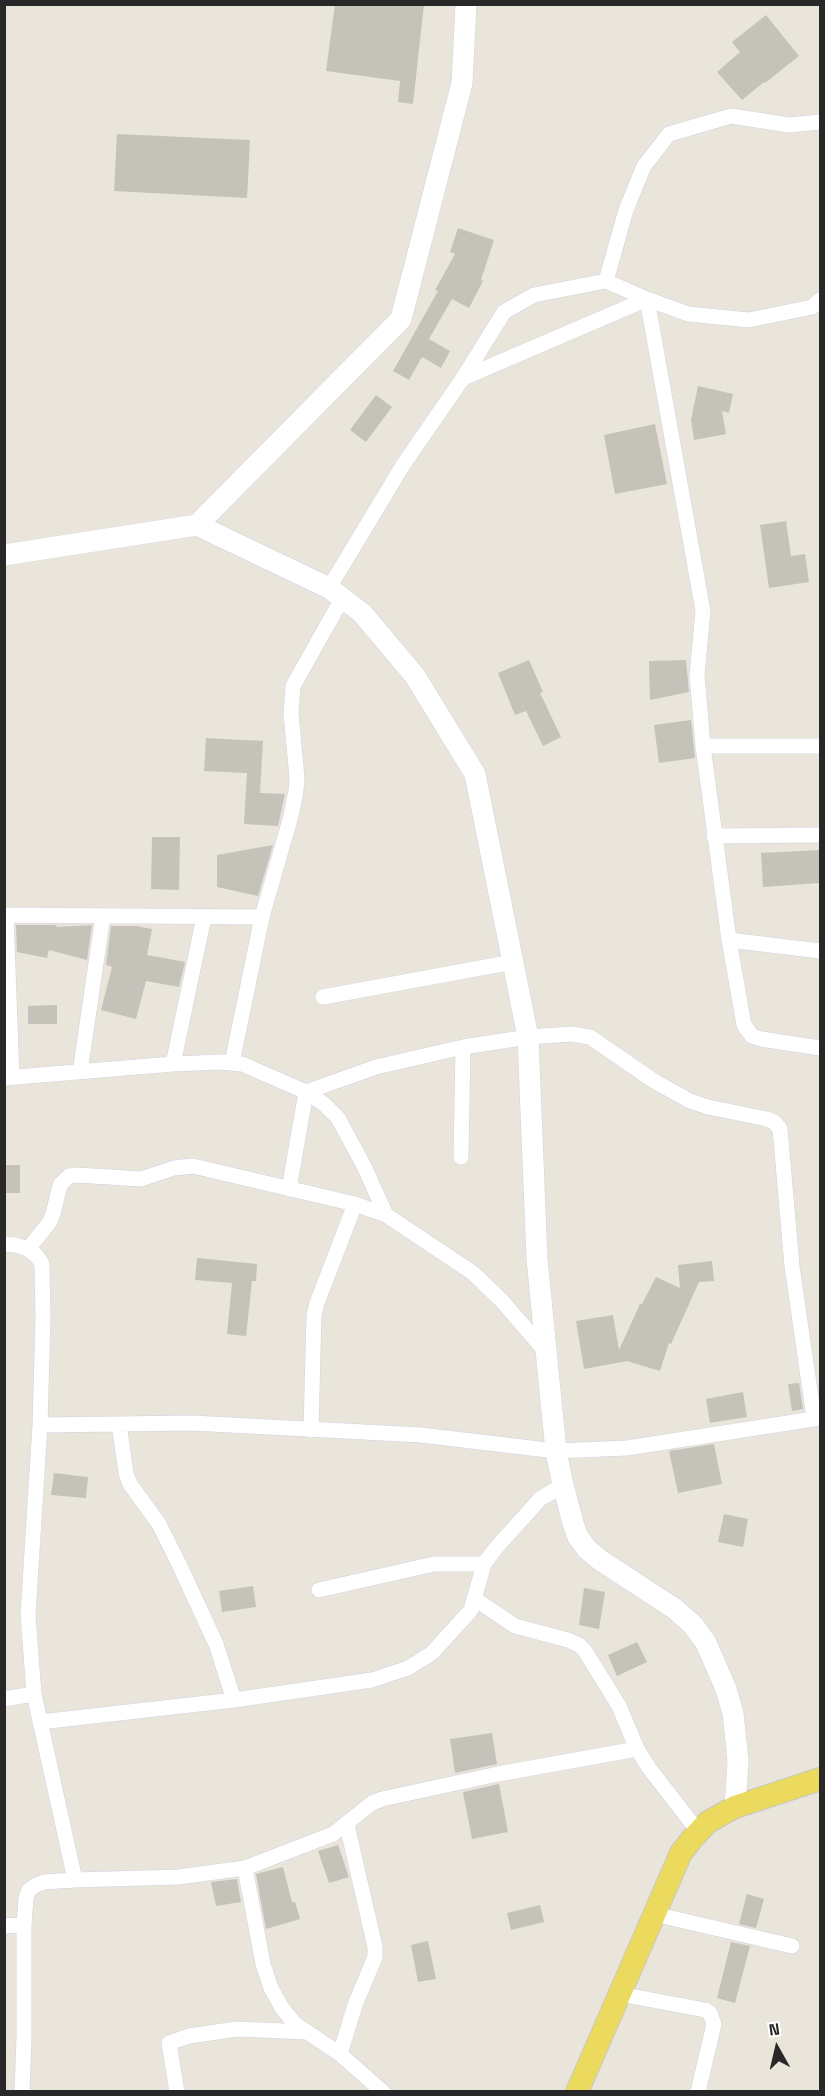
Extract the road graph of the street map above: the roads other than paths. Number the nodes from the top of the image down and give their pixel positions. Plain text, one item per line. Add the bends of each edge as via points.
1 (466, 4) edge
2 (820, 122) edge
3 (606, 281) junction
4 (647, 299) junction
5 (820, 300) edge
6 (463, 378) junction
7 (197, 525) junction
8 (4, 555) edge
9 (336, 593) junction
10 (703, 746) junction
11 (820, 746) edge
12 (820, 835) edge
13 (714, 836) junction
14 (5, 915) edge
15 (103, 916) junction
16 (204, 916) junction
17 (262, 917) junction
18 (729, 940) junction
19 (820, 951) edge
20 (513, 962) junction
21 (323, 997) dead end
22 (528, 1037) junction
23 (463, 1047) junction
24 (820, 1048) edge
25 (232, 1063) junction
26 (173, 1064) junction
27 (80, 1072) junction
28 (8, 1078) edge
29 (306, 1092) junction
30 (461, 1157) dead end
31 (290, 1189) junction
32 (355, 1204) junction
33 (386, 1215) junction
34 (4, 1244) edge
35 (28, 1249) junction
36 (546, 1352) junction
37 (817, 1418) edge
38 (119, 1424) junction
39 (40, 1425) junction
40 (311, 1430) junction
41 (556, 1451) junction
42 (563, 1485) junction
43 (484, 1564) junction
44 (319, 1590) dead end
45 (475, 1599) junction
46 (34, 1694) junction
47 (4, 1699) edge
48 (234, 1700) junction
49 (40, 1722) junction
50 (637, 1749) junction
51 (820, 1779) edge
52 (735, 1807) junction
53 (346, 1825) junction
54 (698, 1831) junction
55 (245, 1868) junction
56 (75, 1880) junction
57 (654, 1914) junction
58 (24, 1925) junction
59 (4, 1926) edge
60 (792, 1946) dead end
61 (620, 1994) junction
62 (308, 2032) junction
63 (340, 2054) junction
64 (22, 2091) edge
65 (177, 2091) edge
66 (383, 2091) edge
67 (577, 2091) edge
68 (698, 2091) edge

1 - 7 main road via 462,83 401,319
2 - 3 street via 789,124 731,116 669,134 644,166 626,210
3 - 4 street
3 - 6 street via 534,295 504,312
4 - 5 street via 688,314 749,320 812,307
4 - 6 street
4 - 10 street via 703,611 697,675
6 - 9 street via 403,465
7 - 8 main road
7 - 9 main road
9 - 17 street via 293,686 296,791
9 - 20 main road via 362,613 415,676 475,774
10 - 11 street
10 - 13 street
12 - 13 street
13 - 18 street
14 - 15 street
14 - 28 street
15 - 16 street
15 - 27 street
16 - 17 street
16 - 26 street
17 - 25 street
18 - 19 street
18 - 24 street via 747,1031 761,1039
20 - 21 street
20 - 22 main road
22 - 23 street
22 - 36 main road via 537,1259
22 - 37 street via 590,1037 690,1101 767,1119 780,1129 792,1266
23 - 29 street via 376,1067
23 - 30 street
25 - 26 street
25 - 29 street
26 - 27 street
27 - 28 street
29 - 31 street
29 - 33 street via 338,1118
31 - 32 street
31 - 35 street via 193,1166 141,1179 69,1176 60,1185 49,1223
32 - 33 street
32 - 40 street via 316,1303
33 - 36 street via 473,1273
34 - 35 street
35 - 39 street via 42,1264
36 - 41 main road
37 - 41 street via 653,1445
38 - 39 street
38 - 40 street via 192,1423
38 - 48 street via 130,1484 159,1524 178,1562 216,1644
39 - 46 street via 28,1615
40 - 41 street via 421,1435
41 - 42 main road
42 - 43 street via 540,1499
42 - 52 main road via 578,1537 587,1550 675,1609 706,1643 733,1713 738,1761
43 - 44 street via 434,1564
43 - 45 street
45 - 48 street via 471,1610 440,1645 408,1668 372,1680
45 - 50 street via 515,1626 579,1645 619,1706
46 - 47 street
46 - 49 street
48 - 49 street
49 - 56 street
50 - 53 street via 382,1799
50 - 54 street
51 - 52 main road
52 - 54 main road
53 - 55 street via 317,1842
53 - 63 street via 375,1957
54 - 57 main road via 681,1853
55 - 56 street via 178,1877
55 - 62 street via 271,1988 295,2024
56 - 58 street via 44,1882 29,1890
57 - 60 street
57 - 61 main road
58 - 59 street
58 - 64 street
61 - 67 main road
61 - 68 street via 710,2013 714,2024
62 - 63 street
62 - 65 street via 237,2029 169,2043
63 - 66 street

